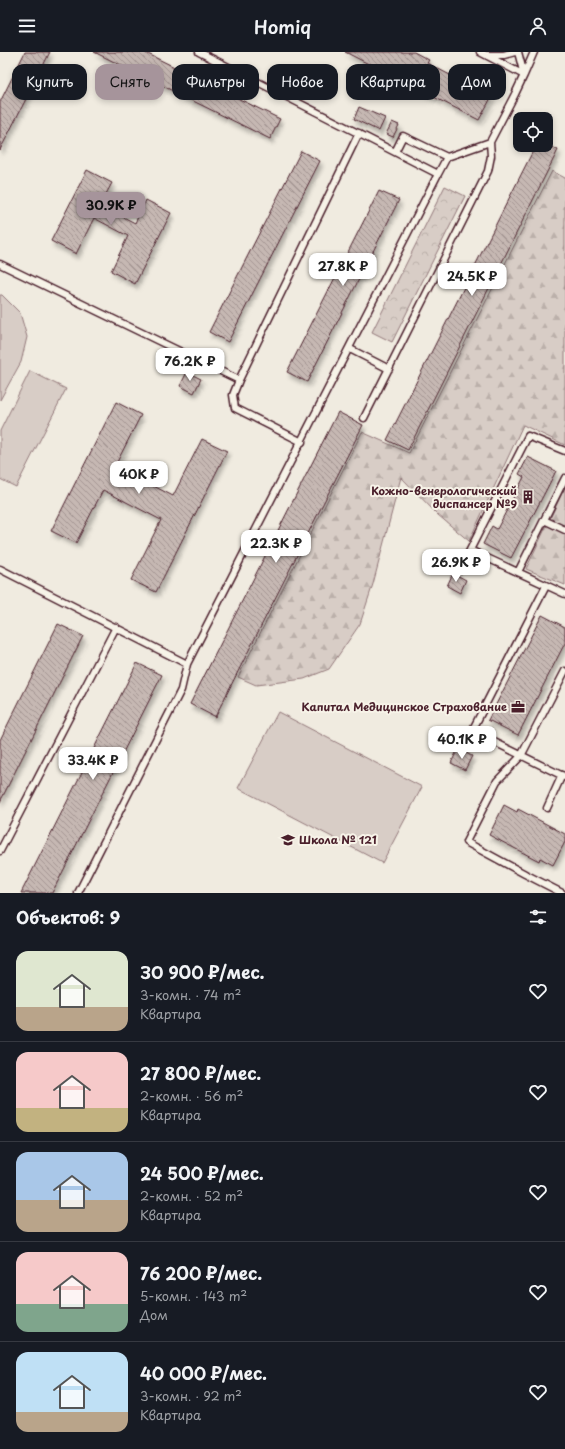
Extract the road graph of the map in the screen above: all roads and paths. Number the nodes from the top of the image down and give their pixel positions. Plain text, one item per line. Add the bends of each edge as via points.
1 (199, 52) edge
2 (516, 52) edge
3 (534, 52) edge
4 (483, 54) edge
5 (524, 75) junction
6 (359, 133) junction
7 (490, 142) junction
8 (396, 152) junction
9 (447, 158) junction
10 (438, 174) junction
11 (0, 264) edge
12 (350, 349) junction
13 (389, 369) junction
14 (239, 380) junction
15 (364, 418) dead end
16 (302, 442) junction
17 (565, 451) edge
18 (565, 478) edge
19 (544, 520) junction
20 (565, 530) edge
21 (470, 550) junction
22 (0, 569) edge
23 (460, 570) dead end
24 (518, 572) junction
25 (546, 586) junction
26 (565, 594) edge
27 (116, 627) junction
28 (187, 664) junction
29 (565, 671) edge
30 (522, 756) junction
31 (564, 776) edge
32 (547, 808) dead end
33 (0, 851) edge
34 (565, 886) edge
35 (78, 893) edge
36 (562, 893) edge

1 - 6 lane
2 - 4 lane
2 - 5 lane
3 - 5 lane
4 - 5 lane
5 - 7 lane
6 - 8 lane
6 - 14 lane
7 - 9 lane
7 - 13 lane via 488,171
8 - 9 lane via 403,136
8 - 10 lane
9 - 10 lane
10 - 12 lane
11 - 14 lane
12 - 13 lane
12 - 16 lane
13 - 15 lane
14 - 16 lane via 234,395 235,408
16 - 28 lane
17 - 21 lane via 528,436
18 - 19 lane
19 - 20 lane
19 - 24 lane
21 - 23 lane
21 - 24 lane
22 - 27 lane
24 - 25 lane
25 - 26 lane
25 - 30 lane via 472,731
27 - 28 lane
27 - 33 lane
28 - 35 lane via 181,690
29 - 30 lane
30 - 31 lane
30 - 36 lane via 497,781 466,842
31 - 32 lane
34 - 36 lane

